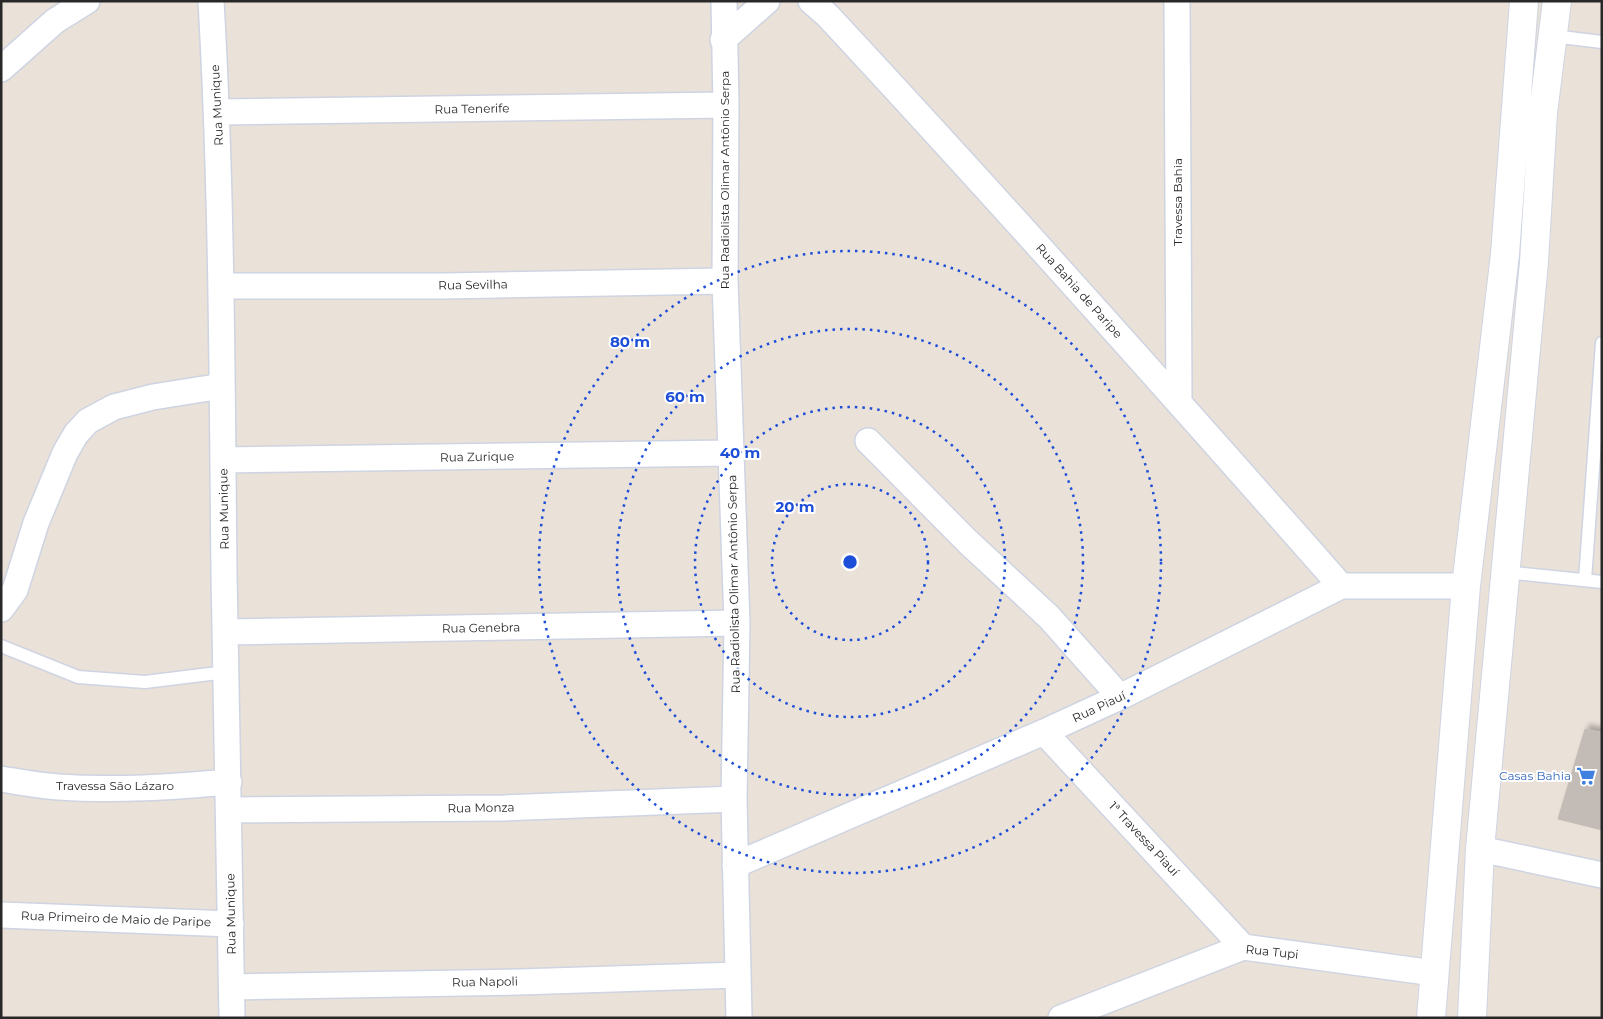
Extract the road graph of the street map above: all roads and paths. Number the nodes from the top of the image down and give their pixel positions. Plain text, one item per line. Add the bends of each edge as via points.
1 (87, 1) edge
2 (211, 1) edge
3 (724, 1) edge
4 (767, 1) edge
5 (811, 1) edge
6 (1177, 1) edge
7 (1524, 1) edge
8 (1557, 1) edge
9 (1553, 36) junction
10 (723, 40) junction
11 (1602, 42) edge
12 (1, 69) edge
13 (726, 105) junction
14 (218, 112) junction
15 (725, 281) junction
16 (222, 286) junction
17 (1602, 343) edge
18 (222, 386) junction
19 (1179, 402) junction
20 (868, 441) dead end
21 (732, 453) junction
22 (223, 460) junction
23 (1505, 572) junction
24 (1585, 580) junction
25 (1602, 582) edge
26 (1341, 586) junction
27 (1466, 586) junction
28 (1, 609) edge
29 (737, 623) junction
30 (225, 632) junction
31 (1, 646) edge
32 (226, 672) junction
33 (1120, 697) junction
34 (1044, 732) junction
35 (1, 779) edge
36 (228, 782) junction
37 (734, 799) junction
38 (229, 810) junction
39 (1480, 849) junction
40 (735, 865) junction
41 (1602, 875) edge
42 (1, 915) edge
43 (230, 924) junction
44 (1243, 947) junction
45 (1434, 973) junction
46 (738, 975) junction
47 (232, 987) junction
48 (232, 1018) edge
49 (739, 1018) edge
50 (1062, 1018) edge
51 (1431, 1018) edge
52 (1472, 1018) edge

1 - 12 street via 55,22
2 - 14 street, Rua Munique
3 - 10 street, Rua Radiolista Olimar Antônio Serpa
4 - 10 street
5 - 19 street, Rua Bahia de Paripe via 937,133
6 - 19 street, Travessa Bahia
7 - 27 main road via 1505,254
8 - 9 main road
9 - 11 lane
9 - 23 main road via 1543,113 1534,262
10 - 13 street, Rua Radiolista Olimar Antônio Serpa
13 - 14 street, Rua Tenerife
13 - 15 street, Rua Radiolista Olimar Antônio Serpa
14 - 16 street, Rua Munique
15 - 16 street, Rua Sevilha
15 - 21 street, Rua Radiolista Olimar Antônio Serpa
16 - 18 street, Rua Munique
17 - 24 lane
18 - 22 street, Rua Munique
18 - 28 street via 114,407 88,422 76,434 36,523 15,590
19 - 26 street, Rua Bahia de Paripe
20 - 33 street via 968,542 1049,617
21 - 22 street, Rua Zurique
21 - 29 street, Rua Radiolista Olimar Antônio Serpa
22 - 30 street, Rua Munique
23 - 24 lane
23 - 39 main road
24 - 25 lane
26 - 27 street, Rua Piauí
26 - 33 street, Rua Piauí
27 - 45 main road
29 - 30 street, Rua Genebra
29 - 37 street, Rua Radiolista Olimar Antônio Serpa
30 - 32 street, Rua Munique
31 - 32 lane via 78,677 144,682
32 - 36 street, Rua Munique
33 - 34 street, Rua Piauí
34 - 40 street, Rua Piauí
34 - 44 street, 1ª Travessa Piauí
35 - 36 street, Travessa São Lázaro via 57,787 94,788
36 - 38 street, Rua Munique
37 - 38 street, Rua Monza via 504,808
37 - 40 street, Rua Radiolista Olimar Antônio Serpa
38 - 43 street, Rua Munique
39 - 41 street
39 - 52 main road
40 - 46 street, Rua Radiolista Olimar Antônio Serpa
42 - 43 street, Rua Primeiro de Maio de Paripe
43 - 47 street, Rua Munique
44 - 45 street, Rua Tupi
44 - 50 street, Rua Tupi
45 - 51 main road
46 - 47 street, Rua Napoli
46 - 49 street, Rua Radiolista Olimar Antônio Serpa
47 - 48 street, Rua Munique

